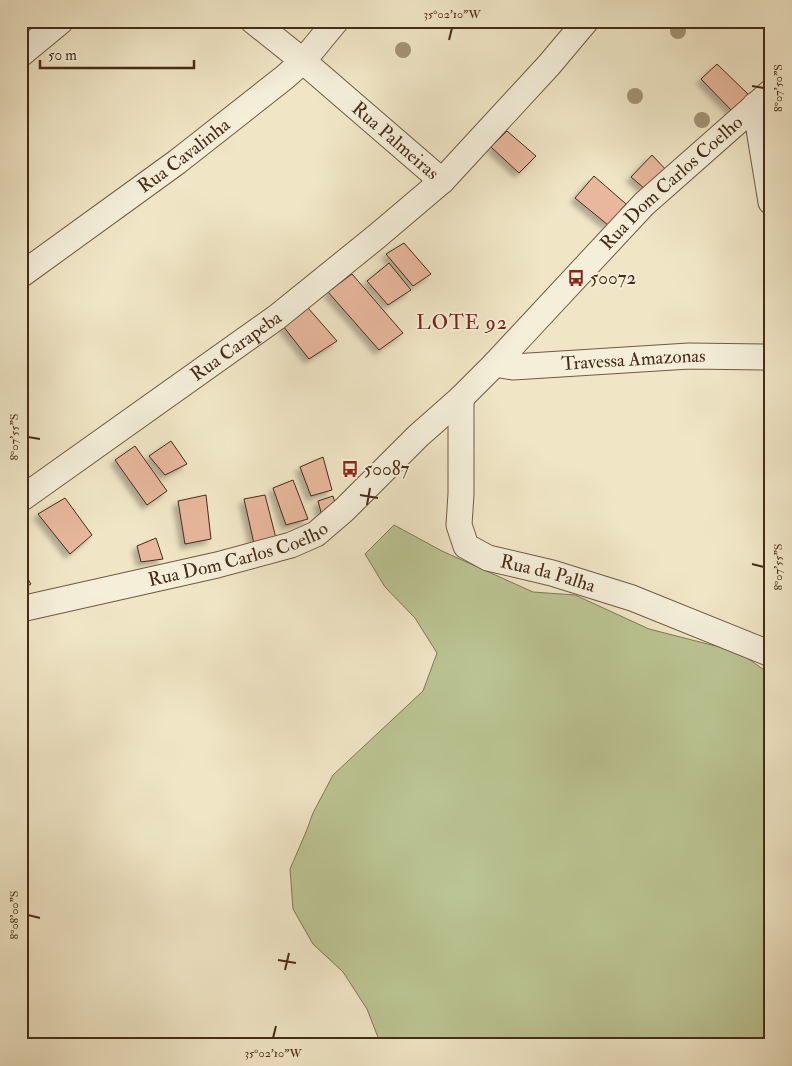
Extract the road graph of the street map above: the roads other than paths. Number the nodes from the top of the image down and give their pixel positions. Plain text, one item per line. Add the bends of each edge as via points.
1 (61, 21) edge
2 (253, 21) edge
3 (336, 21) edge
4 (586, 21) edge
5 (21, 54) edge
6 (302, 61) junction
7 (763, 99) edge
8 (442, 181) junction
9 (771, 202) edge
10 (21, 275) edge
11 (771, 357) edge
12 (495, 364) junction
13 (461, 398) junction
14 (21, 500) edge
15 (21, 609) edge
16 (771, 654) edge

1 - 5 street
2 - 6 street, Rua Palmeiras
3 - 6 street, Rua Cavalinha
4 - 8 street, Rua Palmeiras
6 - 8 street, Rua Palmeiras
6 - 10 street, Rua Cavalinha via 176,162
7 - 9 street
7 - 12 street, Rua Dom Carlos Coelho via 644,204
8 - 14 street, Rua Carapeba via 277,317
11 - 12 street, Travessa Amazonas via 689,356 531,366
12 - 13 street, Rua Dom Carlos Coelho
13 - 15 street, Rua Dom Carlos Coelho via 325,527 305,540 217,565
13 - 16 street, Rua da Palha via 459,525 466,546 488,558 552,573 632,598

